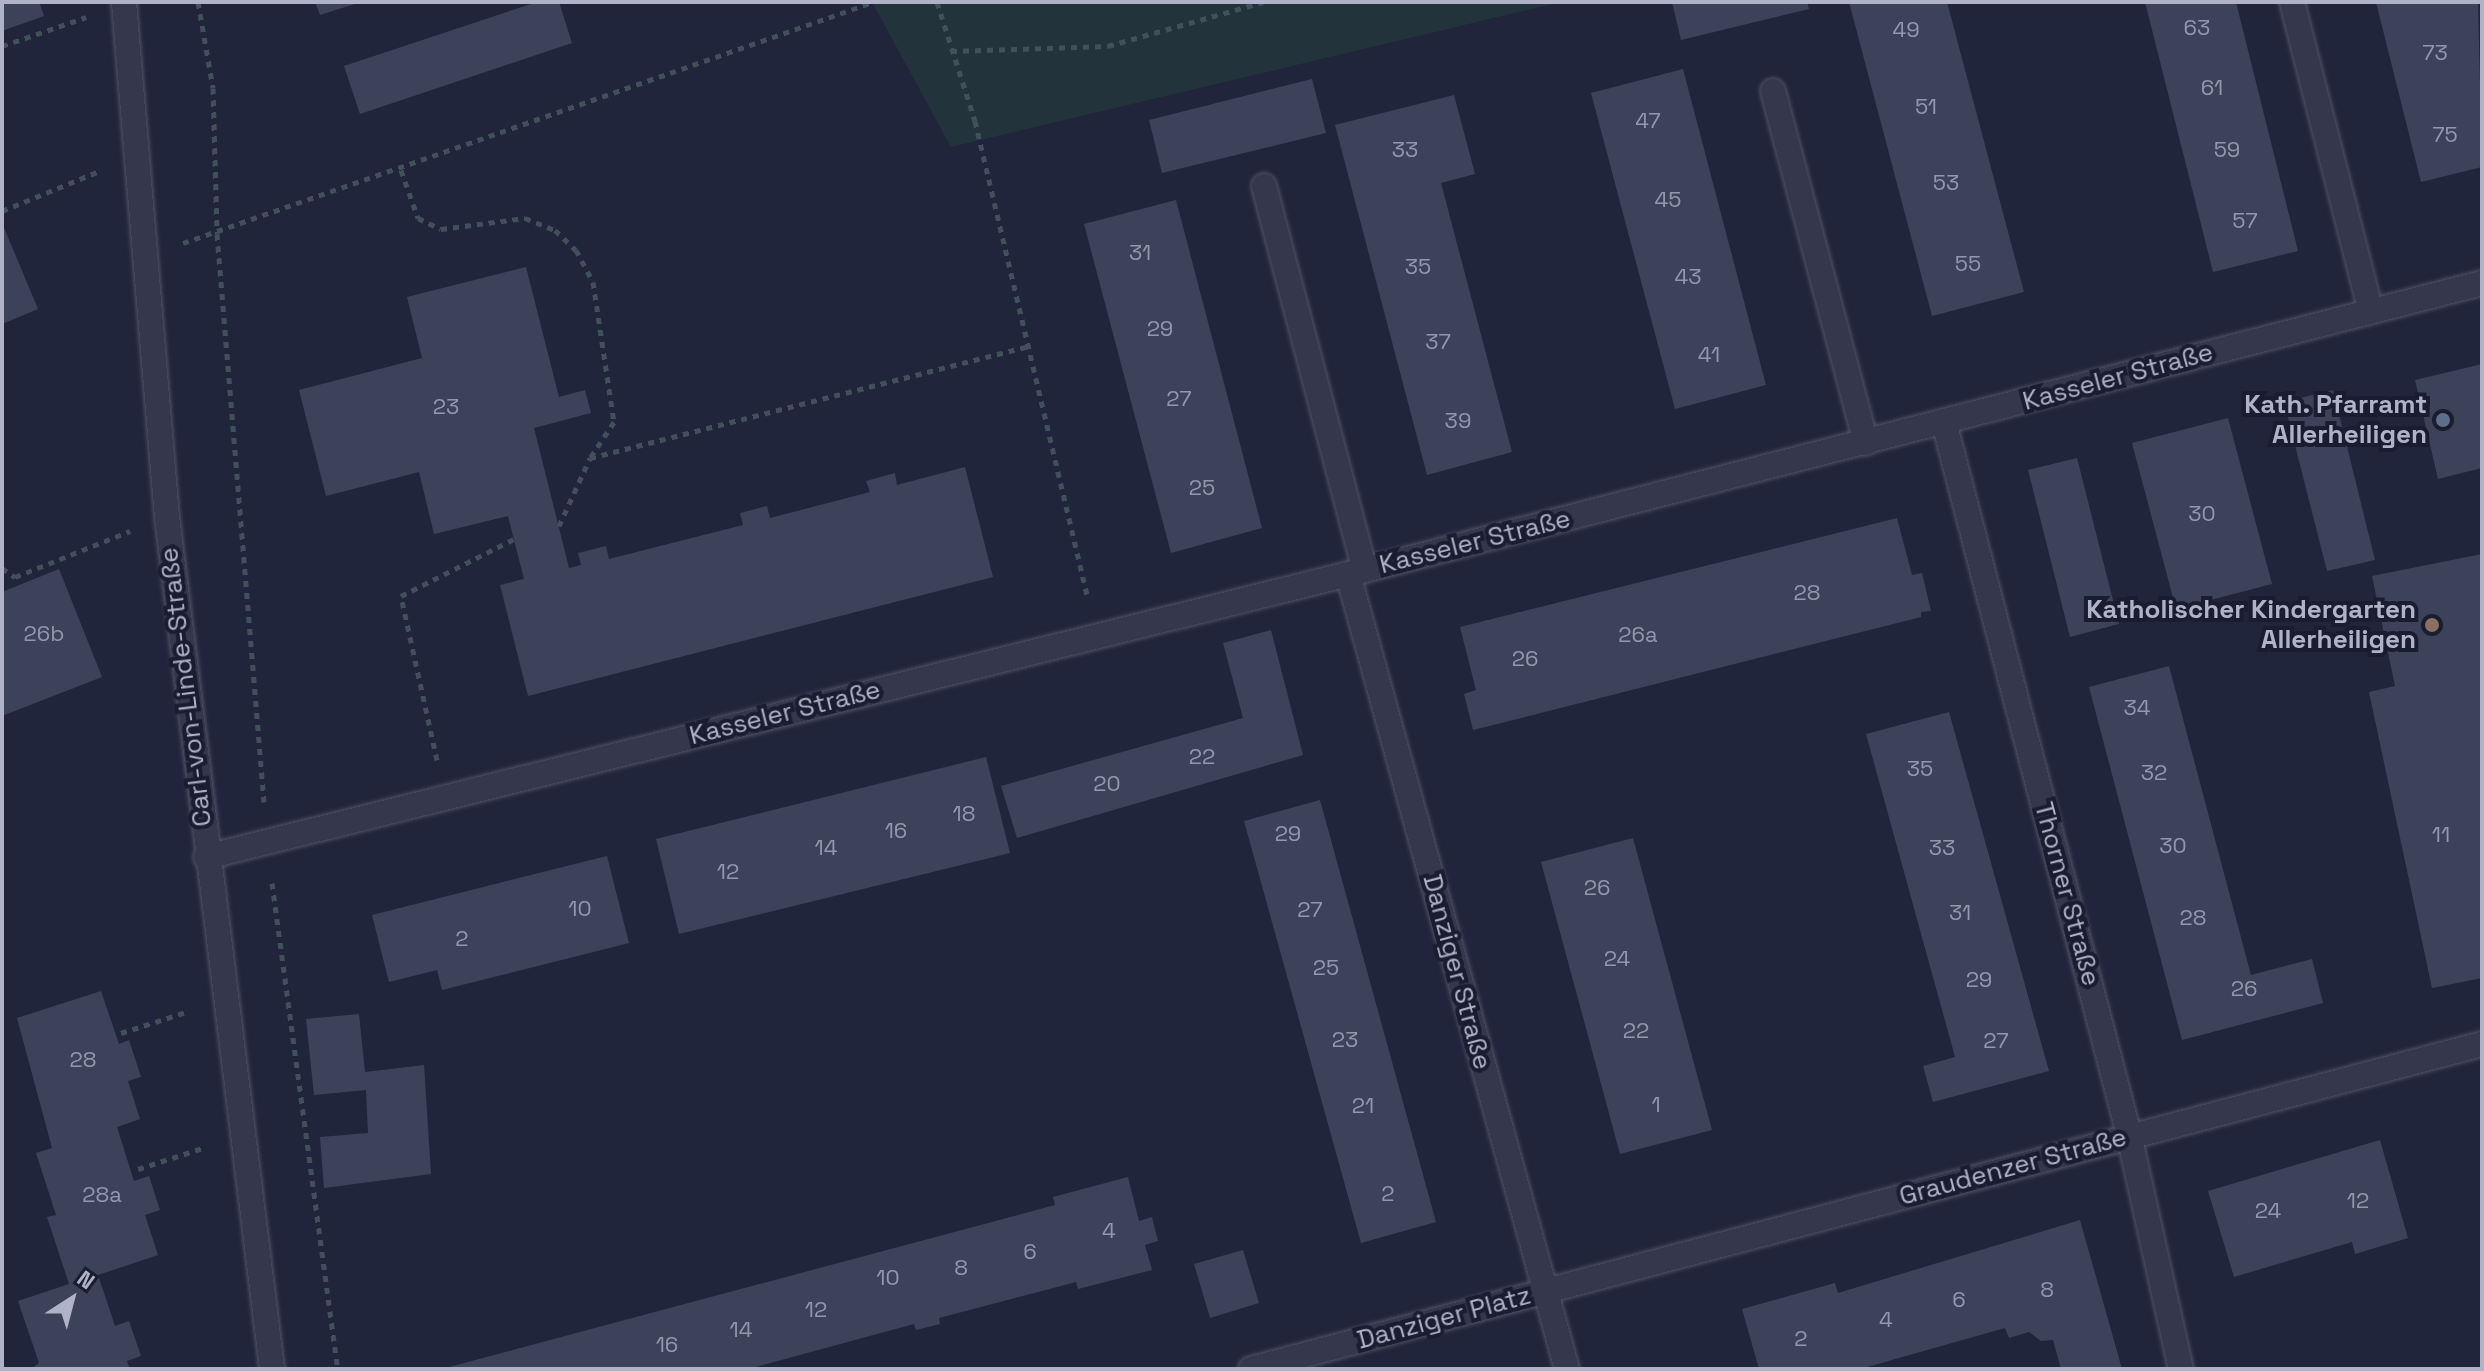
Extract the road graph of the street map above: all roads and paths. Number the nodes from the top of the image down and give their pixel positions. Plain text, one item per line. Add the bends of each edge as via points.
1 (124, 2) edge
2 (198, 2) edge
3 (873, 2) edge
4 (937, 2) edge
5 (1263, 2) edge
6 (2292, 2) edge
7 (55, 27) dead end
8 (2, 46) edge
9 (951, 51) junction
10 (1773, 91) dead end
11 (138, 155) junction
12 (401, 170) junction
13 (1264, 186) dead end
14 (2, 211) edge
15 (217, 234) junction
16 (146, 254) junction
17 (2482, 283) edge
18 (2371, 311) junction
19 (1027, 347) junction
20 (1944, 422) junction
21 (1866, 443) junction
22 (590, 458) junction
23 (559, 526) dead end
24 (110, 539) dead end
25 (514, 539) dead end
26 (2, 568) edge
27 (1356, 572) junction
28 (1097, 636) junction
29 (446, 796) junction
30 (267, 843) junction
31 (206, 857) junction
32 (146, 1025) dead end
33 (121, 1033) dead end
34 (2482, 1044) edge
35 (2129, 1135) junction
36 (165, 1160) dead end
37 (138, 1169) dead end
38 (1544, 1292) junction
39 (272, 1369) edge
40 (338, 1369) edge
41 (1251, 1369) edge
42 (1567, 1369) edge
43 (2181, 1369) edge

1 - 11 street, Carl-von-Linde-Straße
2 - 15 path via 213,88
3 - 12 path
4 - 9 path
5 - 9 path via 1108,46
6 - 18 street
7 - 8 path
9 - 19 path via 975,121
10 - 21 street
11 - 14 path
11 - 16 street, Carl-von-Linde-Straße
12 - 15 path
12 - 22 path via 418,218 441,229 525,218 555,230 576,250 593,282 614,422
13 - 27 street, Kasseler Straße
15 - 16 path
15 - 30 path
16 - 31 street, Carl-von-Linde-Straße via 167,517
17 - 18 street, Kasseler Straße
18 - 20 street, Kasseler Straße
19 - 22 path
19 - 28 path
20 - 21 street, Kasseler Straße
20 - 35 street, Thorner Straße
21 - 27 street, Kasseler Straße
22 - 23 path
24 - 26 path via 15,577
25 - 29 path via 401,596
27 - 28 street, Kasseler Straße
27 - 38 street, Danziger Straße
28 - 29 street, Kasseler Straße
29 - 30 street, Kasseler Straße
30 - 31 street, Kasseler Straße
30 - 40 path
31 - 39 street, Carl-von-Linde-Straße
32 - 33 path
34 - 35 street, Graudenzer Straße
35 - 38 street, Graudenzer Straße
35 - 43 street, Thorner Straße
36 - 37 path
38 - 41 street, Danziger Platz
38 - 42 street, Danziger Straße

